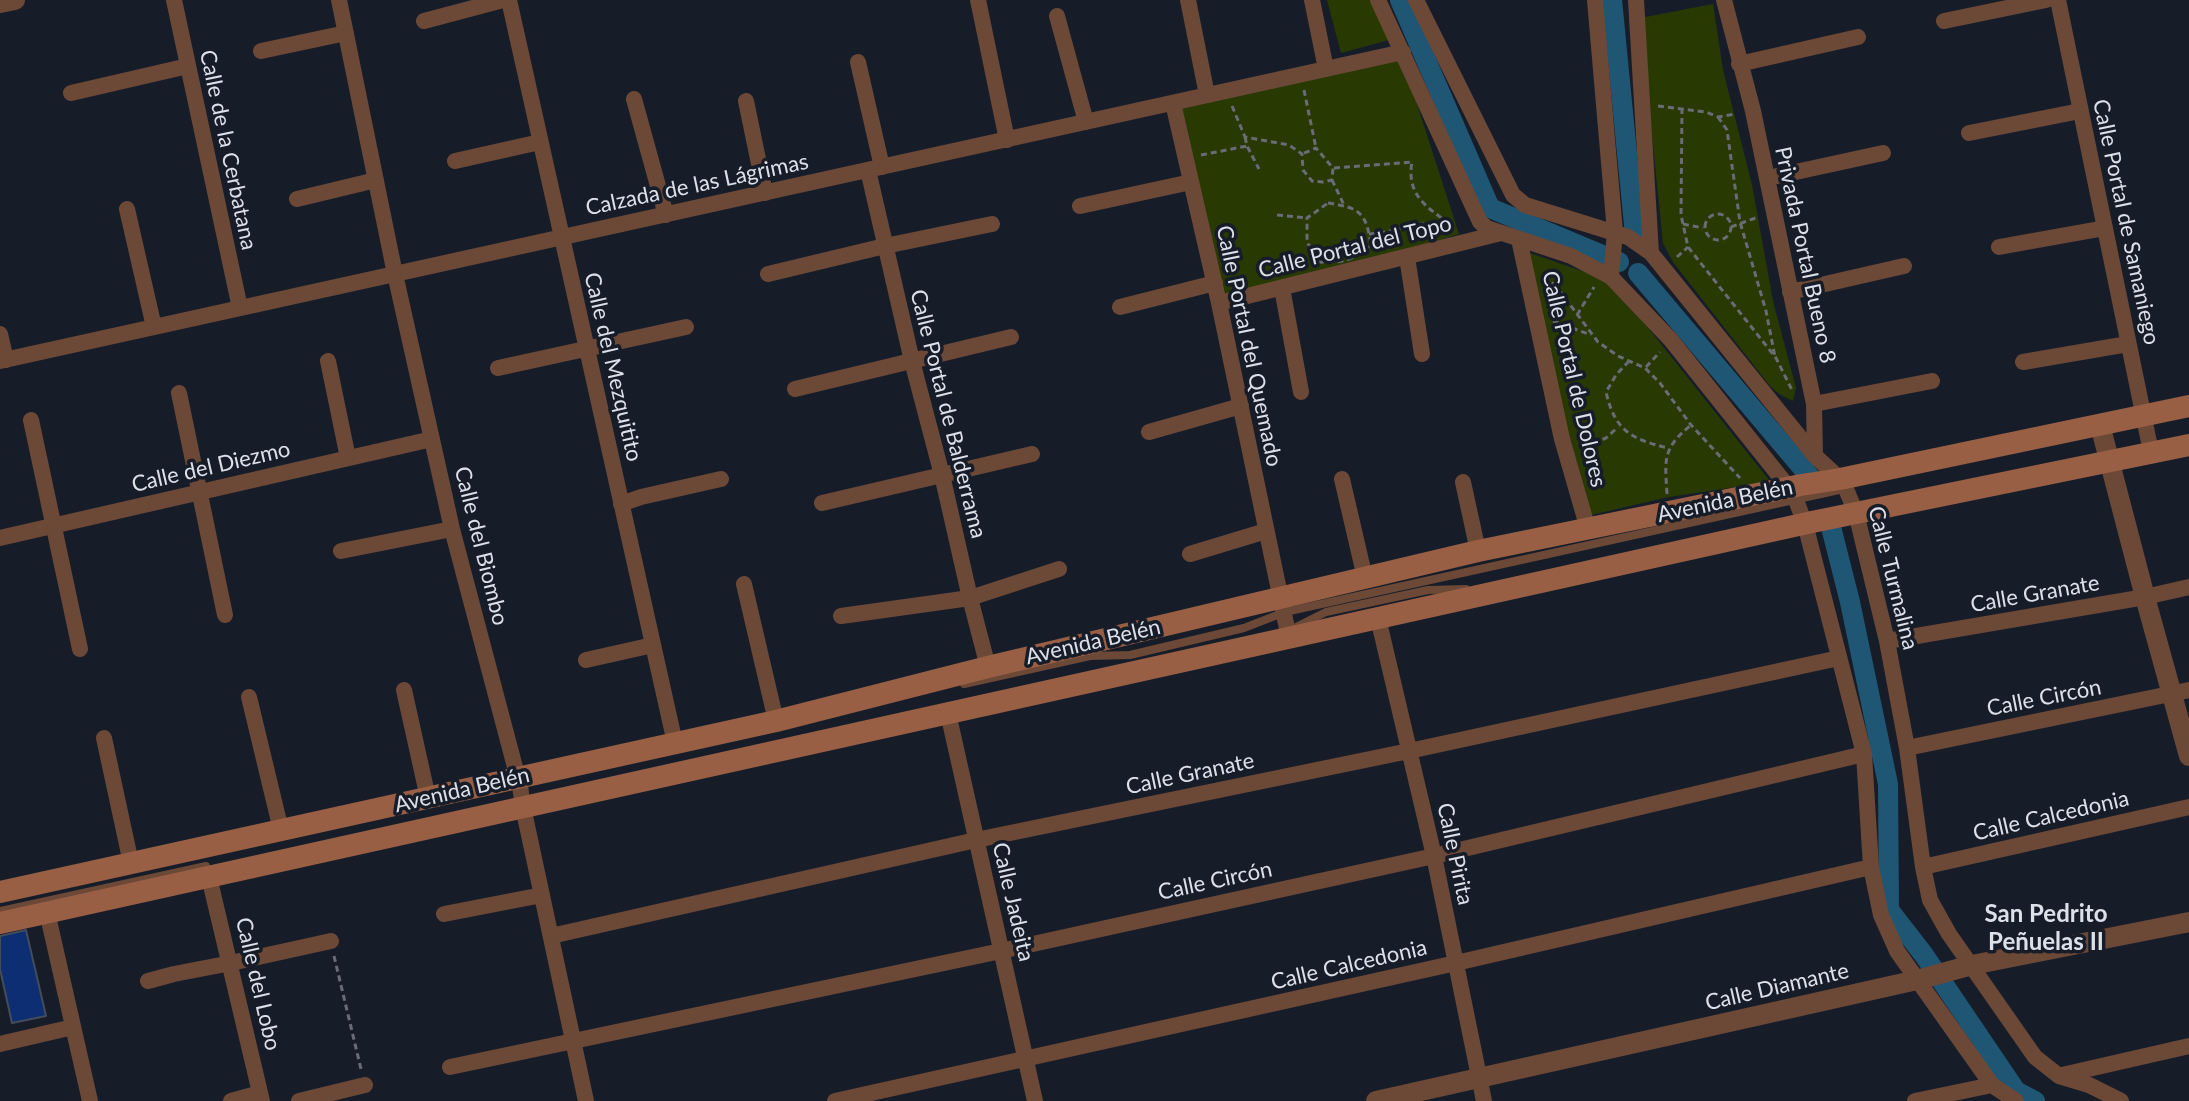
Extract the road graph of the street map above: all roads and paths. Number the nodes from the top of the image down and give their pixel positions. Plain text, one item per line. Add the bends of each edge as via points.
1 (13, 0) edge
2 (174, 0) edge
3 (339, 0) edge
4 (506, 0) edge
5 (978, 0) edge
6 (1188, 0) edge
7 (1312, 0) edge
8 (1378, 0) edge
9 (1416, 0) edge
10 (1595, 0) edge
11 (1637, 0) edge
12 (1724, 0) edge
13 (2046, 0) edge
14 (2058, 0) edge
15 (0, 3) edge
16 (1057, 16) dead end
17 (424, 21) dead end
18 (1944, 21) dead end
19 (346, 33) junction
20 (1858, 37) dead end
21 (261, 51) dead end
22 (1403, 52) junction
23 (858, 62) dead end
24 (1739, 64) junction
25 (188, 66) junction
26 (1326, 69) junction
27 (1301, 75) junction
28 (1227, 91) junction
29 (71, 93) dead end
30 (1207, 95) junction
31 (634, 99) dead end
32 (746, 101) dead end
33 (1173, 103) junction
34 (1642, 105) junction
35 (1682, 108) junction
36 (1753, 111) junction
37 (2080, 111) junction
38 (1718, 117) junction
39 (1086, 122) junction
40 (1969, 133) dead end
41 (1245, 137) junction
42 (1007, 140) junction
43 (540, 142) junction
44 (1247, 146) junction
45 (1316, 148) junction
46 (1883, 153) dead end
47 (1302, 154) junction
48 (1185, 158) junction
49 (455, 161) dead end
50 (875, 168) junction
51 (1333, 168) junction
52 (1259, 169) dead end
53 (1768, 178) junction
54 (376, 180) junction
55 (1332, 180) junction
56 (1191, 182) junction
57 (765, 193) junction
58 (297, 199) dead end
59 (1080, 206) dead end
60 (1345, 206) junction
61 (127, 209) dead end
62 (1773, 213) junction
63 (666, 215) junction
64 (1277, 215) dead end
65 (1307, 218) junction
66 (1740, 222) junction
67 (992, 224) dead end
68 (1683, 224) junction
69 (1731, 227) junction
70 (2105, 228) junction
71 (1705, 229) junction
72 (1615, 232) junction
73 (1501, 233) junction
74 (1369, 234) junction
75 (561, 237) junction
76 (1519, 239) junction
77 (885, 246) junction
78 (1999, 247) dead end
79 (1651, 253) junction
80 (1407, 257) junction
81 (1904, 266) dead end
82 (395, 274) junction
83 (768, 274) dead end
84 (1544, 274) dead end
85 (1607, 276) junction
86 (1215, 283) junction
87 (1282, 288) junction
88 (1790, 292) junction
89 (1219, 303) junction
90 (1120, 307) dead end
91 (240, 308) junction
92 (1535, 314) junction
93 (1577, 316) junction
94 (154, 327) junction
95 (686, 327) dead end
96 (0, 334) edge
97 (1011, 337) dead end
98 (1594, 337) junction
99 (2128, 344) junction
100 (586, 349) junction
101 (1422, 354) dead end
102 (1776, 358) junction
103 (3, 361) edge
104 (328, 361) dead end
105 (912, 361) junction
106 (1629, 361) junction
107 (2023, 362) dead end
108 (498, 368) dead end
109 (1932, 381) dead end
110 (1809, 382) junction
111 (795, 389) dead end
112 (1301, 392) dead end
113 (179, 393) dead end
114 (1814, 404) junction
115 (1241, 406) junction
116 (2182, 413) edge
117 (2189, 416) edge
118 (31, 420) dead end
119 (2145, 423) junction
120 (1691, 425) junction
121 (1619, 426) junction
122 (1149, 432) dead end
123 (432, 439) junction
124 (1562, 439) junction
125 (2106, 442) junction
126 (2150, 445) junction
127 (2189, 445) edge
128 (1668, 448) junction
129 (1032, 454) dead end
130 (1815, 456) junction
131 (348, 458) junction
132 (2077, 458) dead end
133 (942, 475) junction
134 (721, 479) dead end
135 (1342, 479) dead end
136 (1463, 482) dead end
137 (200, 492) junction
138 (1755, 496) junction
139 (1852, 496) junction
140 (822, 503) dead end
141 (621, 504) junction
142 (1799, 509) junction
143 (1676, 511) junction
144 (53, 526) junction
145 (1739, 528) dead end
146 (452, 529) junction
147 (1588, 529) junction
148 (1266, 531) junction
149 (1708, 535) dead end
150 (0, 538) edge
151 (341, 551) dead end
152 (1478, 551) junction
153 (1190, 554) dead end
154 (1059, 569) dead end
155 (1522, 576) dead end
156 (1365, 578) junction
157 (744, 584) dead end
158 (2189, 587) edge
159 (2145, 597) junction
160 (970, 598) junction
161 (1283, 605) junction
162 (225, 615) dead end
163 (841, 616) dead end
164 (1378, 618) junction
165 (1288, 634) junction
166 (1887, 641) junction
167 (653, 645) junction
168 (80, 649) dead end
169 (1839, 658) junction
170 (586, 660) dead end
171 (988, 667) junction
172 (960, 685) dead end
173 (404, 690) dead end
174 (929, 692) dead end
175 (2180, 692) edge
176 (249, 697) dead end
177 (948, 713) junction
178 (776, 721) junction
179 (104, 738) dead end
180 (675, 743) junction
181 (1907, 748) junction
182 (1409, 751) junction
183 (1864, 754) junction
184 (2189, 756) edge
185 (581, 784) dead end
186 (522, 794) junction
187 (428, 798) junction
188 (2189, 807) edge
189 (281, 830) junction
190 (976, 840) junction
191 (1434, 856) junction
192 (131, 863) junction
193 (1871, 867) junction
194 (1923, 867) junction
195 (212, 870) junction
196 (0, 892) edge
197 (542, 895) junction
198 (0, 903) edge
199 (0, 911) edge
200 (47, 912) junction
201 (444, 914) dead end
202 (2189, 922) edge
203 (0, 923) edge
204 (551, 936) junction
205 (331, 941) joint
206 (1001, 951) junction
207 (231, 963) junction
208 (1456, 963) junction
209 (1964, 967) junction
210 (1926, 977) junction
211 (148, 981) dead end
212 (73, 1027) junction
213 (573, 1040) junction
214 (0, 1044) edge
215 (2189, 1046) edge
216 (1027, 1060) junction
217 (450, 1067) dead end
218 (2059, 1076) junction
219 (1479, 1079) junction
220 (365, 1085) joint
221 (1992, 1085) junction
222 (261, 1097) edge
223 (90, 1101) edge
224 (231, 1101) edge
225 (299, 1101) edge
226 (586, 1101) edge
227 (835, 1101) edge
228 (1035, 1101) edge
229 (1376, 1101) edge
230 (1484, 1101) edge
231 (1915, 1101) edge
232 (2016, 1101) edge
233 (2121, 1101) edge

1 - 15 street
2 - 25 street, Calle de la Cerbatana
3 - 19 street, Calle del Biombo
4 - 17 street
4 - 43 street, Calle del Mezquitito
5 - 42 street
6 - 30 street
7 - 26 street
8 - 22 street
9 - 72 street via 1513,195 1525,205
10 - 72 street
11 - 34 street
12 - 24 street, Privada Portal Bueno 8
13 - 18 street
14 - 37 street, Calle Portal de Samaniego
16 - 39 street
19 - 21 street
19 - 54 street, Calle del Biombo
20 - 24 street
22 - 26 street, Calzada de las Lágrimas
22 - 73 street via 1473,211 1487,228
23 - 50 street, Calle Portal de Balderrama
24 - 36 street, Privada Portal Bueno 8
25 - 29 street
25 - 91 street, Calle de la Cerbatana
26 - 27 street, Calzada de las Lágrimas
27 - 28 street, Calzada de las Lágrimas
27 - 45 path
28 - 30 street, Calzada de las Lágrimas
28 - 41 path
30 - 33 street, Calzada de las Lágrimas
31 - 63 street
32 - 57 street
33 - 39 street, Calzada de las Lágrimas
33 - 48 street, Calle Portal del Quemado
34 - 35 path
34 - 79 street
35 - 38 path
35 - 68 path
36 - 38 path
36 - 53 street, Privada Portal Bueno 8
37 - 40 street
37 - 70 street, Calle Portal de Samaniego
38 - 66 path via 1727,130
39 - 42 street, Calzada de las Lágrimas
41 - 44 path
41 - 47 path via 1289,145
42 - 50 street, Calzada de las Lágrimas
43 - 49 street
43 - 75 street, Calle del Mezquitito
44 - 48 path
44 - 52 path
45 - 47 path
45 - 51 path
46 - 53 street
47 - 55 path via 1303,170 1312,181
48 - 56 street, Calle Portal del Quemado
50 - 57 street, Calzada de las Lágrimas
50 - 77 street, Calle Portal de Balderrama
51 - 55 path
51 - 74 path via 1412,162 1413,189 1452,225 1430,223
53 - 62 street, Privada Portal Bueno 8
54 - 58 street
54 - 82 street, Calle del Biombo
55 - 60 path
56 - 59 street
56 - 86 street, Calle Portal del Quemado
57 - 63 street, Calzada de las Lágrimas
60 - 65 path via 1328,203
60 - 74 path via 1368,223
61 - 94 street
62 - 66 path
62 - 88 street, Privada Portal Bueno 8
63 - 75 street, Calzada de las Lágrimas
64 - 65 path
65 - 74 path via 1307,242 1319,262 1355,257 1371,245
66 - 69 path
66 - 102 path
67 - 77 street
68 - 71 path
68 - 102 path via 1688,247
69 - 71 path via 1723,240 1708,236
69 - 71 path via 1721,214 1713,215
70 - 78 street
70 - 99 street, Calle Portal de Samaniego
72 - 79 street
72 - 85 street
73 - 76 street
73 - 80 street, Calle Portal del Topo
75 - 82 street, Calzada de las Lágrimas
75 - 100 street, Calle del Mezquitito
76 - 85 street via 1571,256
76 - 92 street, Calle Portal de Dolores
77 - 83 street
77 - 105 street, Calle Portal de Balderrama
79 - 130 street
80 - 87 street, Calle Portal del Topo
80 - 101 street
81 - 88 street
82 - 91 street, Calzada de las Lágrimas
82 - 123 street, Calle del Biombo
84 - 93 path
85 - 93 path
85 - 142 street via 1671,340
86 - 89 street, Calle Portal del Quemado
86 - 90 street
87 - 89 street, Calle Portal del Topo
87 - 112 street
88 - 110 street, Privada Portal Bueno 8
89 - 115 street, Calle Portal del Quemado
91 - 94 street, Calzada de las Lágrimas
92 - 98 path
92 - 124 street, Calle Portal de Dolores
93 - 98 path
94 - 103 street, Calzada de las Lágrimas
95 - 100 street
96 - 103 street
97 - 105 street
98 - 106 path
99 - 107 street
99 - 119 street, Calle Portal de Samaniego
100 - 108 street
100 - 141 street, Calle del Mezquitito
102 - 110 path via 1793,392
104 - 131 street
105 - 111 street
105 - 133 street, Calle Portal de Balderrama
106 - 120 path via 1660,383
106 - 121 path via 1606,392
109 - 114 street
110 - 114 street, Privada Portal Bueno 8
113 - 137 street
114 - 130 street, Privada Portal Bueno 8
115 - 122 street
115 - 148 street, Calle Portal del Quemado
116 - 117 lane
116 - 119 main road, Avenida Belén
118 - 144 street
119 - 125 main road, Avenida Belén
119 - 126 street, Calle Portal de Samaniego
120 - 128 path
120 - 138 path
121 - 124 path via 1583,448
121 - 128 path
123 - 131 street, Calle del Diezmo
123 - 146 street, Calle del Biombo
124 - 147 street, Calle Portal de Dolores
125 - 126 main road, Avenida Belén
125 - 132 lane
125 - 139 main road, Avenida Belén
125 - 139 main road, Avenida Belén
125 - 159 street
126 - 127 main road, Avenida Belén
128 - 143 path via 1667,494
129 - 133 street
130 - 139 street
131 - 137 street, Calle del Diezmo
133 - 140 street
133 - 160 street, Calle Portal de Balderrama
134 - 141 street
135 - 156 street
136 - 152 street
137 - 144 street, Calle del Diezmo
137 - 162 street
138 - 142 main road, Avenida Belén
138 - 143 main road, Avenida Belén
139 - 142 main road, Avenida Belén
139 - 142 main road, Avenida Belén
139 - 166 street, Calle Turmalina
141 - 167 street, Calle del Mezquitito
142 - 161 lane
142 - 164 main road, Avenida Belén
142 - 169 street
143 - 147 main road, Avenida Belén
144 - 150 street, Calle del Diezmo
144 - 168 street
145 - 149 lane
146 - 151 street
146 - 186 street, Calle del Biombo
147 - 152 main road, Avenida Belén
148 - 153 street
148 - 161 street, Calle Portal del Quemado
152 - 156 main road, Avenida Belén
154 - 160 street
155 - 165 lane via 1326,612
156 - 161 main road, Avenida Belén
157 - 178 street
158 - 159 street, Calle Granate
159 - 166 street, Calle Granate
159 - 175 street
160 - 163 street
160 - 171 street, Calle Portal de Balderrama
161 - 165 street, Calle Portal del Quemado
161 - 171 main road, Avenida Belén
161 - 172 lane via 1244,628 1130,655 1090,656
164 - 165 main road, Avenida Belén
164 - 182 street, Calle Pirita
165 - 177 main road, Avenida Belén
165 - 185 lane
166 - 181 street, Calle Turmalina
167 - 170 street
167 - 180 street, Calle del Mezquitito
169 - 182 street, Calle Granate
169 - 183 street
171 - 178 main road, Avenida Belén
173 - 187 street
174 - 186 lane
175 - 181 street, Calle Circón
175 - 184 street
176 - 189 street
177 - 186 main road, Avenida Belén
177 - 190 street, Calle Jadeita
178 - 180 main road, Avenida Belén
179 - 192 street
180 - 186 main road, Avenida Belén
181 - 194 street, Calle Turmalina
182 - 190 street, Calle Granate
182 - 191 street, Calle Pirita
183 - 191 street, Calle Circón
183 - 193 street
186 - 187 main road, Avenida Belén
186 - 195 main road, Avenida Belén
186 - 197 street, Calle del Biombo
186 - 198 lane
187 - 189 main road, Avenida Belén
188 - 194 street, Calle Calcedonia
189 - 192 main road, Avenida Belén
190 - 204 street, Calle Granate
190 - 206 street, Calle Jadeita
191 - 206 street, Calle Circón
191 - 208 street, Calle Pirita
192 - 196 main road, Avenida Belén
193 - 208 street, Calle Calcedonia
193 - 210 street via 1881,915 1897,951
194 - 209 street, Calle Turmalina via 1930,900
195 - 199 lane
195 - 200 main road, Avenida Belén
195 - 207 street, Calle del Lobo
197 - 201 street
197 - 204 street, Calle del Biombo
200 - 203 main road, Avenida Belén
200 - 212 street
202 - 209 street, Calle Diamante
204 - 213 street, Calle del Biombo
205 - 207 street
205 - 220 path
206 - 213 street, Calle Circón
206 - 216 street, Calle Jadeita
207 - 211 street
207 - 222 street, Calle del Lobo
208 - 216 street, Calle Calcedonia
208 - 219 street, Calle Pirita
209 - 210 street, Calle Diamante
209 - 218 street, Calle Turmalina via 2035,1057
210 - 219 street, Calle Diamante
210 - 221 street
212 - 214 street
212 - 223 street
213 - 217 street, Calle Circón
213 - 226 street, Calle del Biombo
215 - 218 street
216 - 227 street, Calle Calcedonia
216 - 228 street, Calle Jadeita
218 - 233 street, Calle Turmalina
219 - 229 street, Calle Diamante
219 - 230 street, Calle Pirita
220 - 225 street
221 - 231 street
221 - 232 street
222 - 224 street

